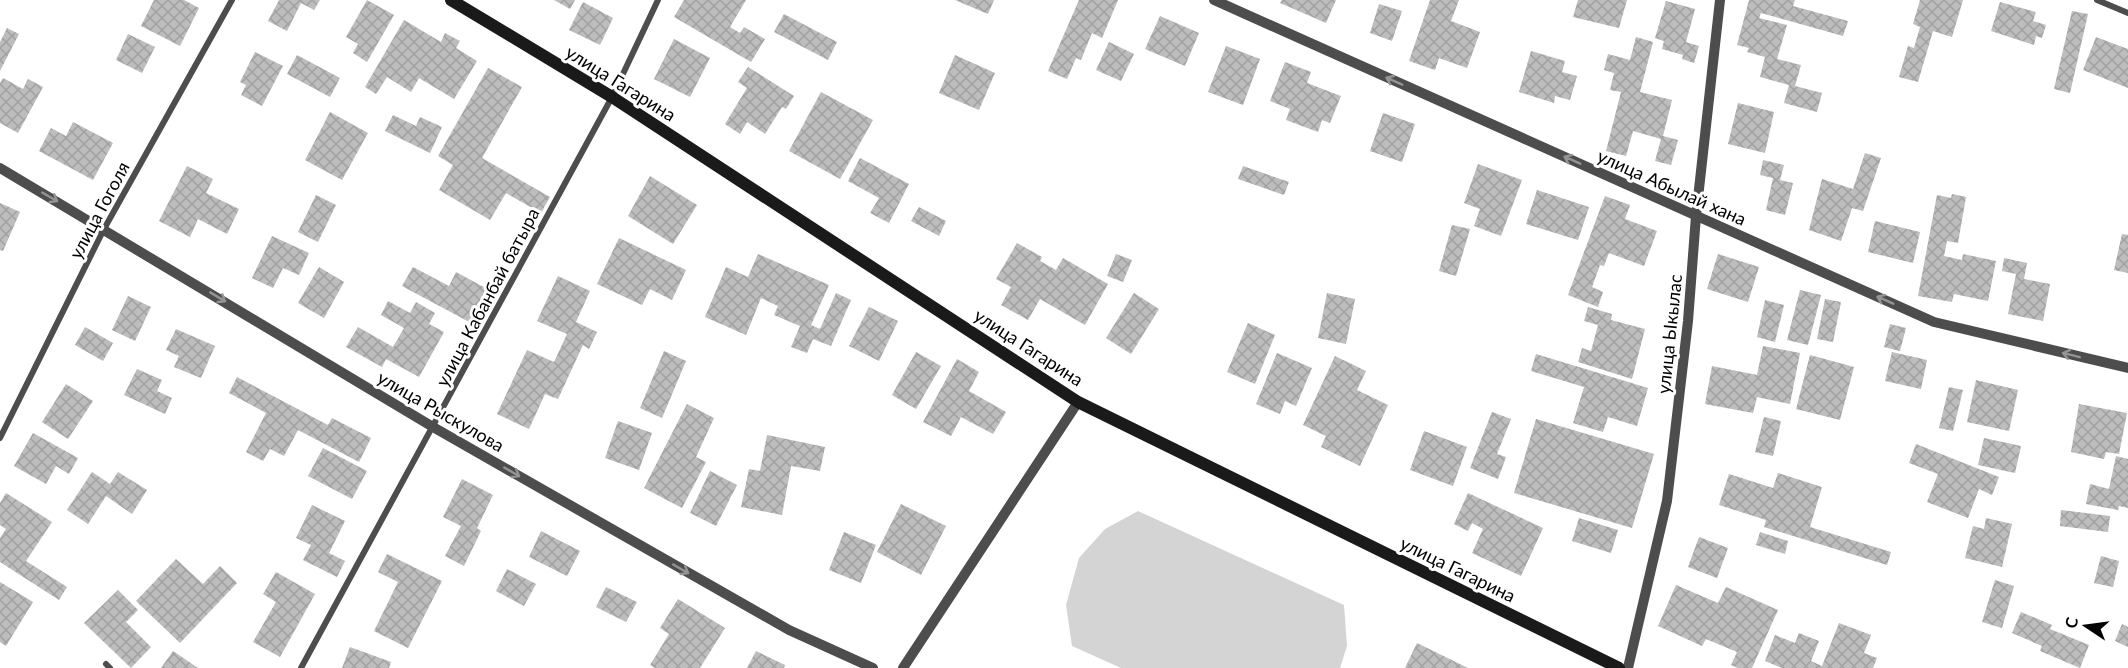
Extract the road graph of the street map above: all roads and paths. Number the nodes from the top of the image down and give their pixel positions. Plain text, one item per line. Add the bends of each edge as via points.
1 (232, 0) edge
2 (451, 0) edge
3 (658, 0) edge
4 (1214, 0) edge
5 (1720, 0) edge
6 (2097, 0) edge
7 (2128, 13) edge
8 (612, 97) junction
9 (0, 168) edge
10 (1696, 216) junction
11 (104, 229) junction
12 (2128, 368) edge
13 (1078, 402) junction
14 (433, 427) junction
15 (0, 438) edge
16 (302, 668) edge
17 (873, 668) edge
18 (903, 668) edge
19 (1619, 668) edge
20 (1628, 668) edge

1 - 11 street, улица Гоголя
2 - 8 main road, улица Гагарина
3 - 8 street, улица Кабанбай батыра
10 -> 4 street, улица Абылай хана
5 - 10 street, улица Ыкылас
6 - 7 street
8 - 13 main road, улица Гагарина
8 - 14 street, улица Кабанбай батыра
9 -> 11 street, улица Рыскулова
12 -> 10 street, улица Абылай хана via 1934,322
10 - 20 street, улица Ыкылас via 1667,501
11 -> 14 street, улица Рыскулова
11 - 15 street, улица Гоголя
13 - 18 street
13 - 19 main road, улица Гагарина
14 - 16 street, улица Кабанбай батыра
14 -> 17 street, улица Рыскулова via 789,630

